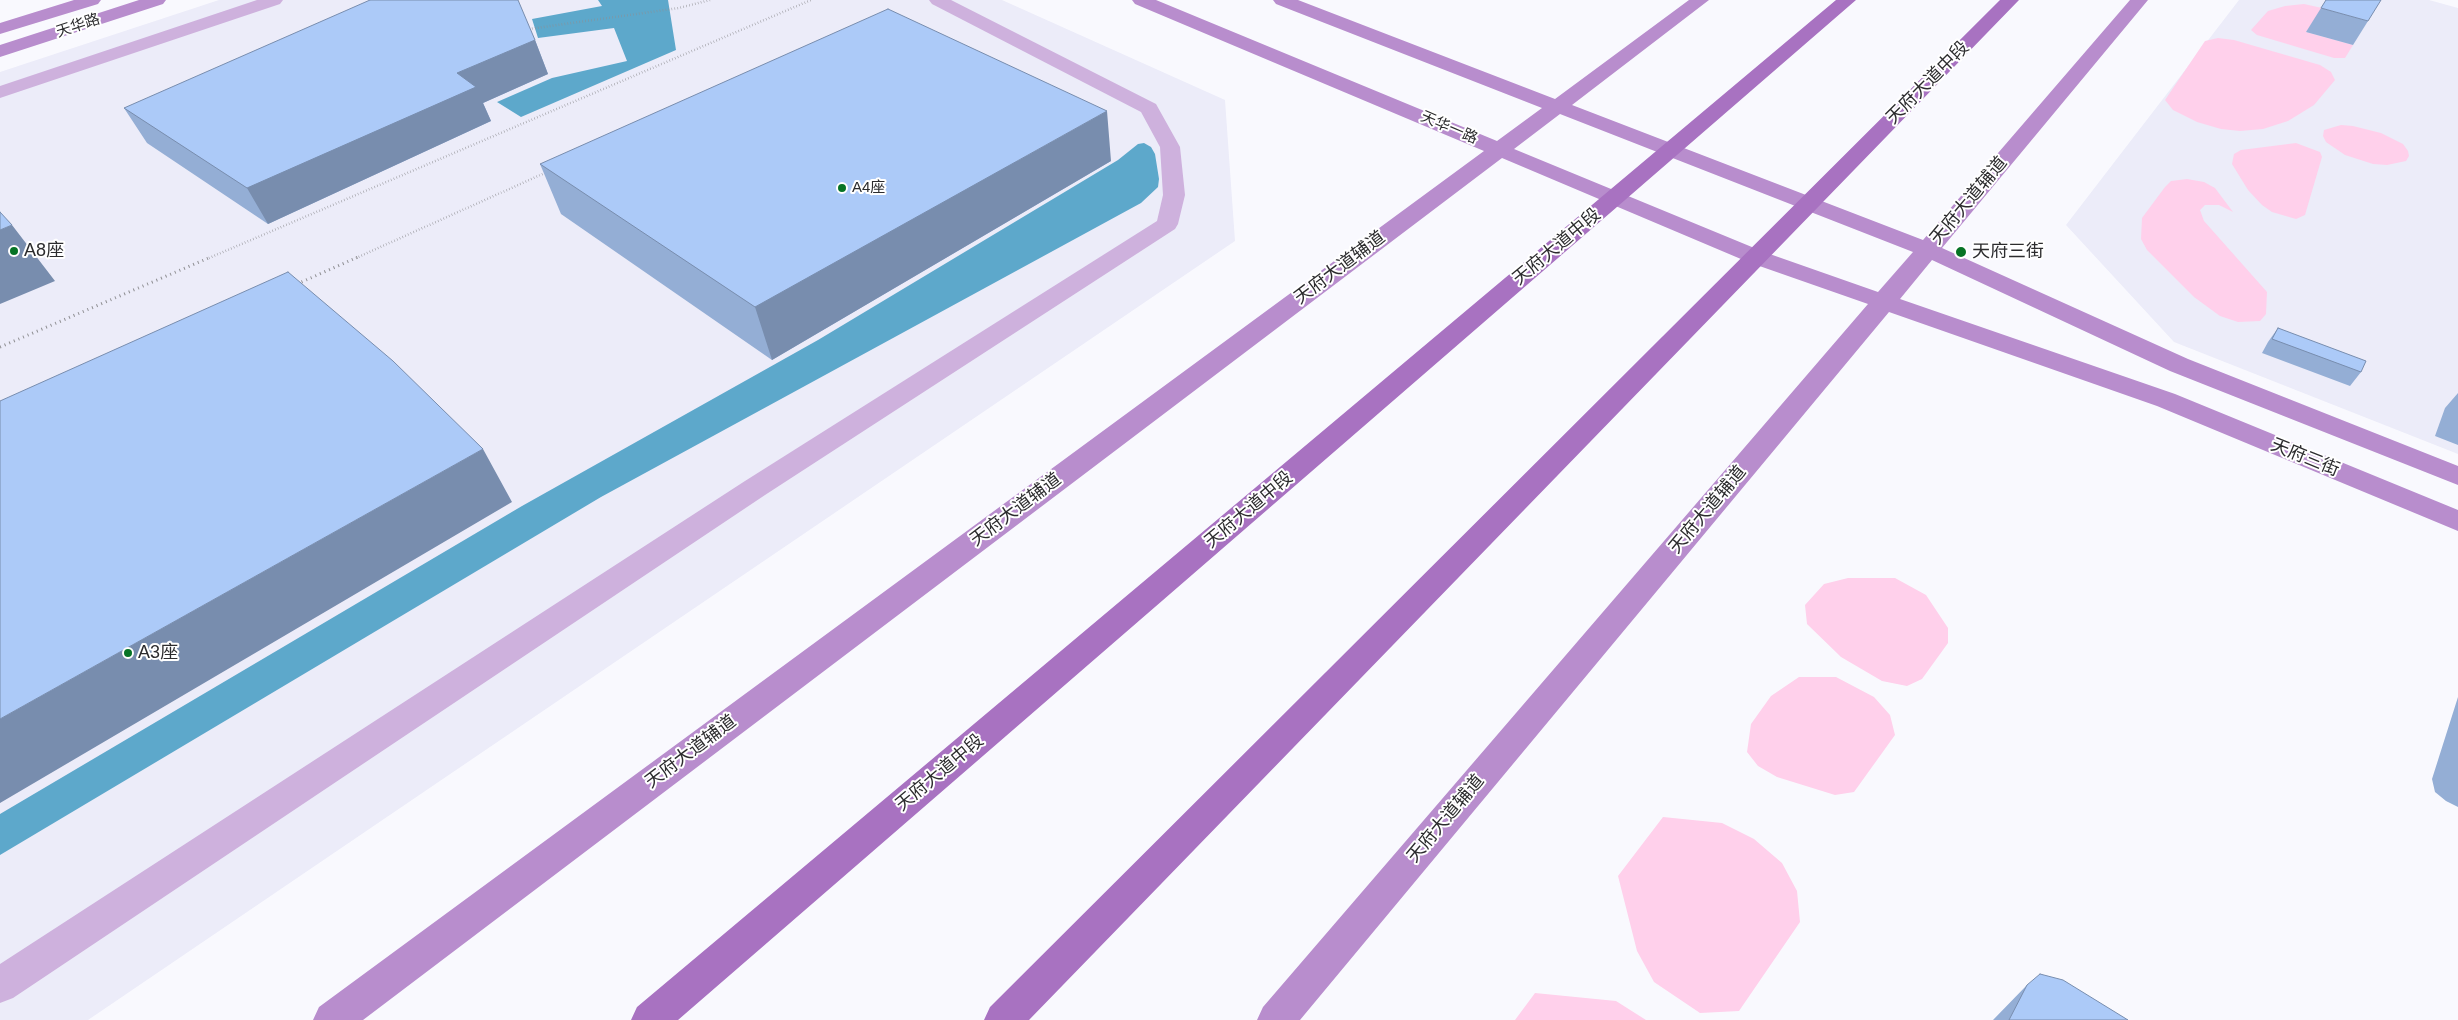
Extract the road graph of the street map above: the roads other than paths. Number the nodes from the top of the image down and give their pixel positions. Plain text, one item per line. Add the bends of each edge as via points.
1 (92, 0) edge
2 (157, 0) edge
3 (274, 0) edge
4 (938, 0) edge
5 (1142, 0) edge
6 (1282, 0) edge
7 (1700, 0) edge
8 (1847, 0) edge
9 (2010, 0) edge
10 (2139, 0) edge
11 (0, 30) edge
12 (0, 51) edge
13 (0, 92) edge
14 (1557, 106) junction
15 (1499, 149) junction
16 (1670, 150) junction
17 (1616, 197) junction
18 (1809, 204) junction
19 (1928, 250) junction
20 (1756, 257) junction
21 (1883, 303) junction
22 (2458, 476) edge
23 (2458, 521) edge
24 (0, 985) edge
25 (332, 1020) edge
26 (650, 1020) edge
27 (1003, 1020) edge
28 (1276, 1020) edge

1 - 11 street, 天华路
2 - 12 street, 天华路
3 - 13 lane
4 - 24 lane via 1149,108 1170,147 1174,195 1167,224 755,488
5 - 15 street, 天华一路
6 - 14 street
7 - 14 street, 天府大道辅道
8 - 16 main road, 天府大道中段
9 - 18 main road, 天府大道中段
10 - 19 street, 天府大道辅道
14 - 15 street, 天府大道辅道
14 - 16 street
15 - 17 street, 天华一路
15 - 25 street, 天府大道辅道
16 - 17 main road, 天府大道中段
16 - 18 street
17 - 20 street, 天华一路
17 - 26 main road, 天府大道中段
18 - 19 street
18 - 20 main road, 天府大道中段
19 - 21 street, 天府大道辅道
19 - 22 street via 2179,365
20 - 21 street, 天府三街
20 - 27 main road, 天府大道中段
21 - 23 street, 天府三街 via 2166,400
21 - 28 street, 天府大道辅道

